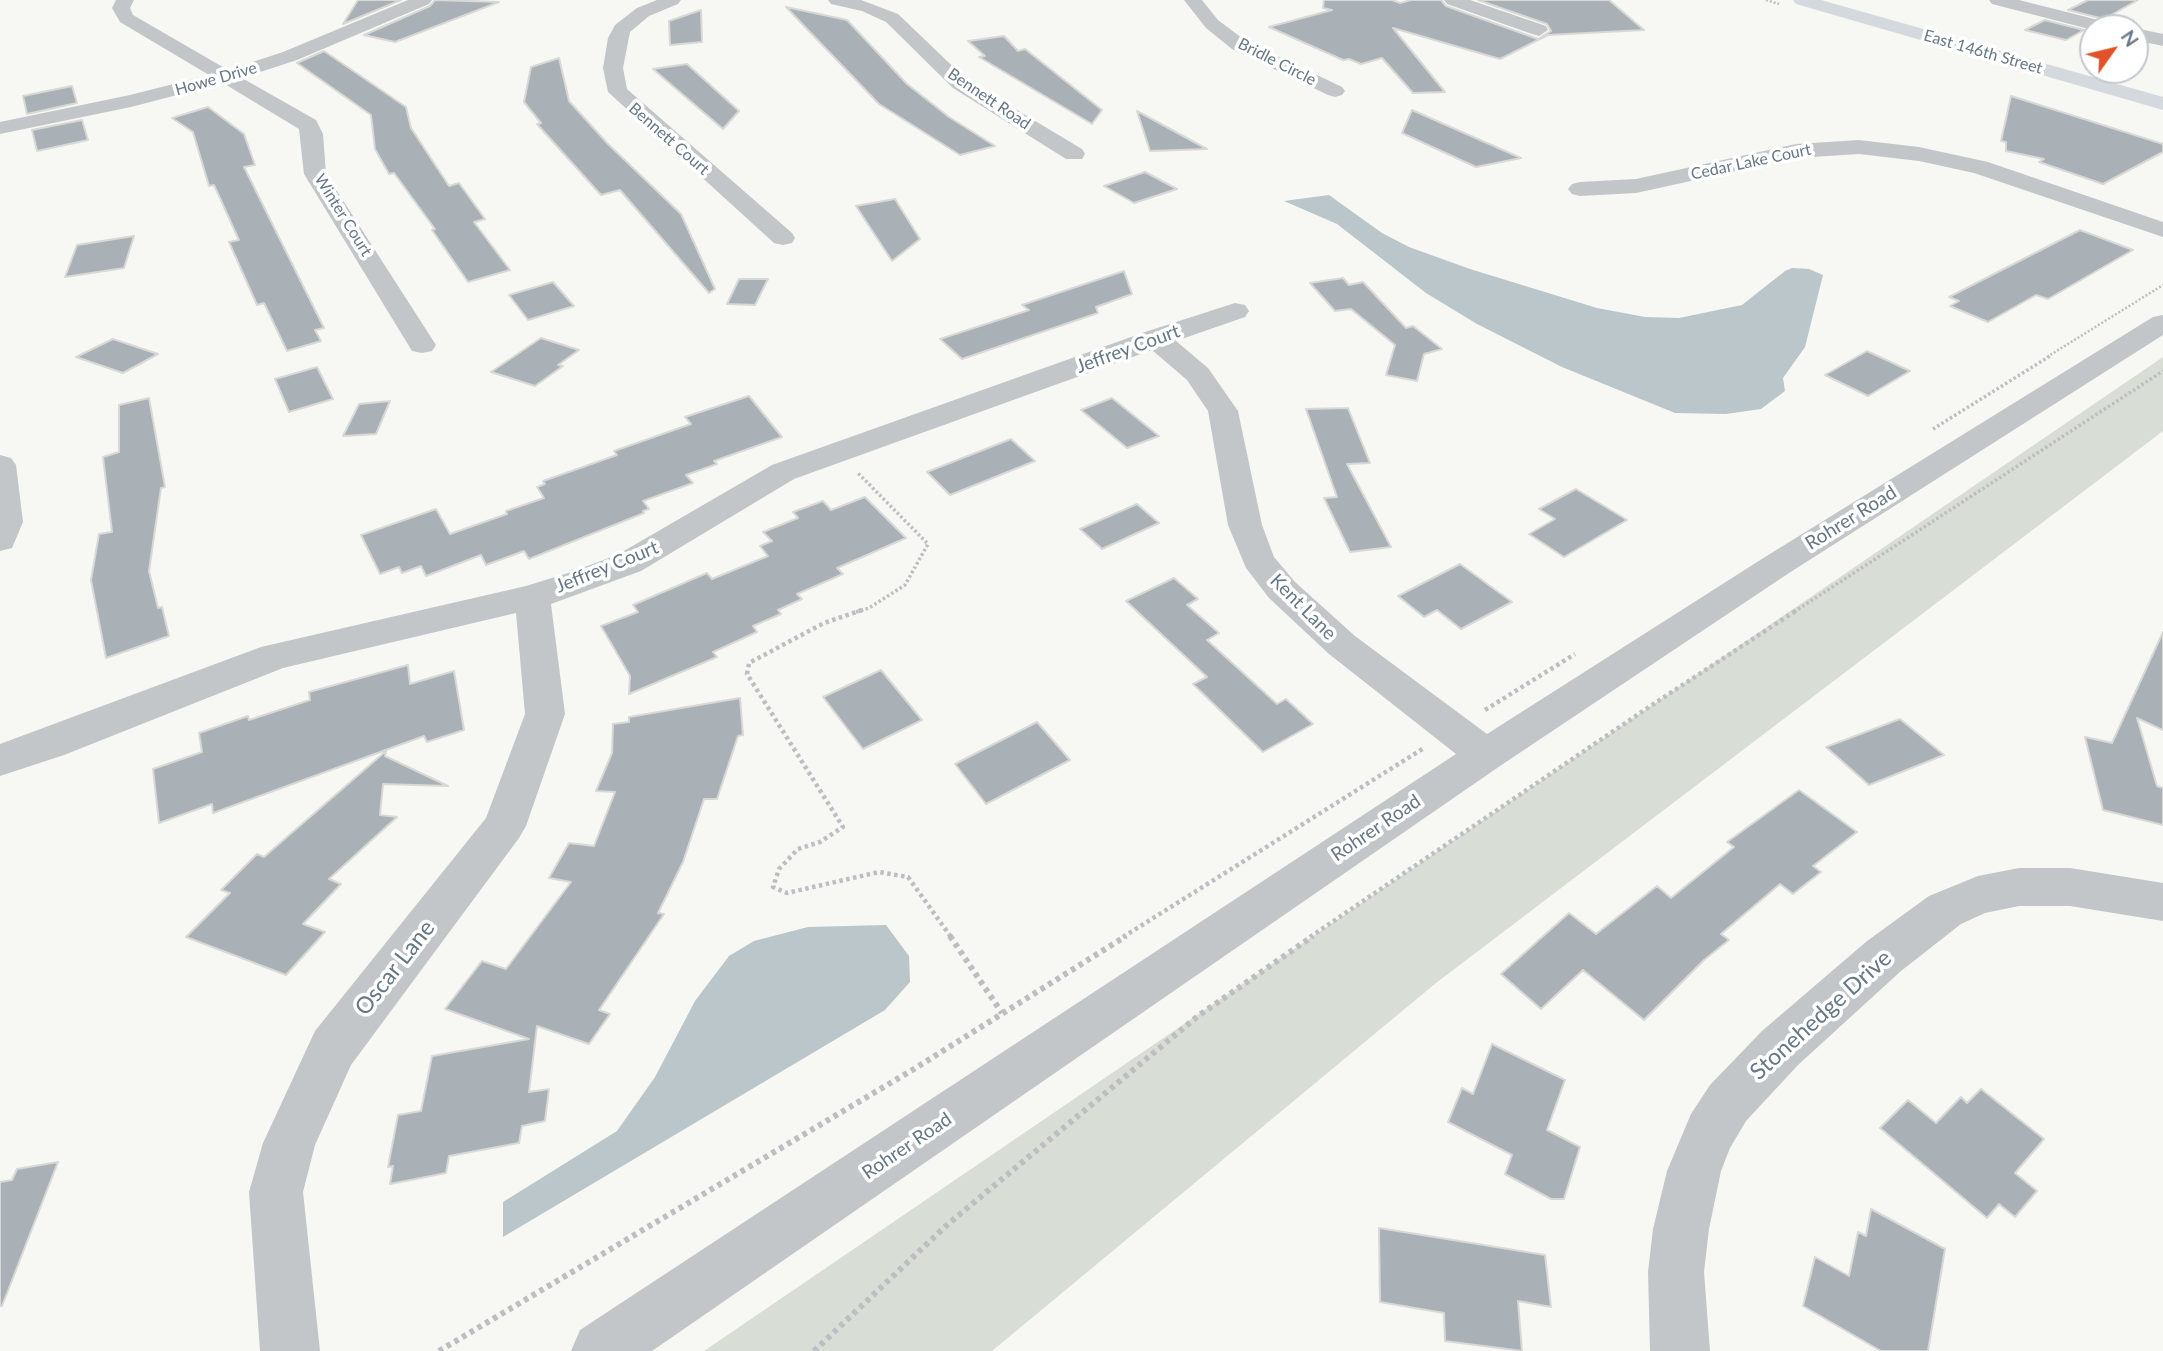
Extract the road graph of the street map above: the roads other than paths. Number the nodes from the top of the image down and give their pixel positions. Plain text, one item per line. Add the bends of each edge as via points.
1 (125, 0) edge
2 (423, 0) edge
3 (672, 0) edge
4 (837, 0) edge
5 (1194, 0) edge
6 (1453, 0) edge
7 (1802, 0) edge
8 (1998, 0) edge
9 (2079, 21) edge
10 (1539, 30) dead end
11 (228, 76) junction
12 (1335, 91) dead end
13 (2163, 104) edge
14 (0, 128) edge
15 (1074, 154) dead end
16 (1580, 188) dead end
17 (2163, 230) edge
18 (783, 238) dead end
19 (1235, 311) dead end
20 (2163, 323) edge
21 (1155, 338) junction
22 (422, 345) dead end
23 (0, 465) edge
24 (0, 540) edge
25 (532, 597) junction
26 (1470, 743) junction
27 (0, 760) edge
28 (2163, 902) edge
29 (290, 1351) edge
30 (601, 1351) edge
31 (1680, 1351) edge

1 - 11 street via 121,8 126,18
2 - 11 street, Howe Drive
3 - 18 street, Bennett Court via 643,12 622,29 613,68 618,92
4 - 15 street, Bennett Road via 892,18 960,84
5 - 12 street, Bridle Circle via 1212,23 1239,44
6 - 10 street
7 - 13 main road, East 146th Street
8 - 9 street
11 - 14 street, Howe Drive
11 - 22 street, Winter Court via 308,125 315,174
16 - 17 street, Cedar Lake Court via 1636,186 1796,151 1859,147 1980,167
19 - 21 street, Jeffrey Court
20 - 26 street, Rohrer Road via 1777,565
21 - 25 street, Jeffrey Court via 783,472 629,563
21 - 26 street, Kent Lane via 1198,374 1223,411 1245,525 1258,560 1282,590 1342,645
23 - 24 street via 6,522
25 - 27 street, Jeffrey Court via 274,657
25 - 29 street, Oscar Lane via 545,714 504,826 333,1048 289,1143 276,1192
26 - 30 street, Rohrer Road
28 - 31 street, Stonehedge Drive via 2070,887 2019,887 1978,895 1945,910 1884,956 1780,1048 1728,1104 1694,1171 1676,1272

